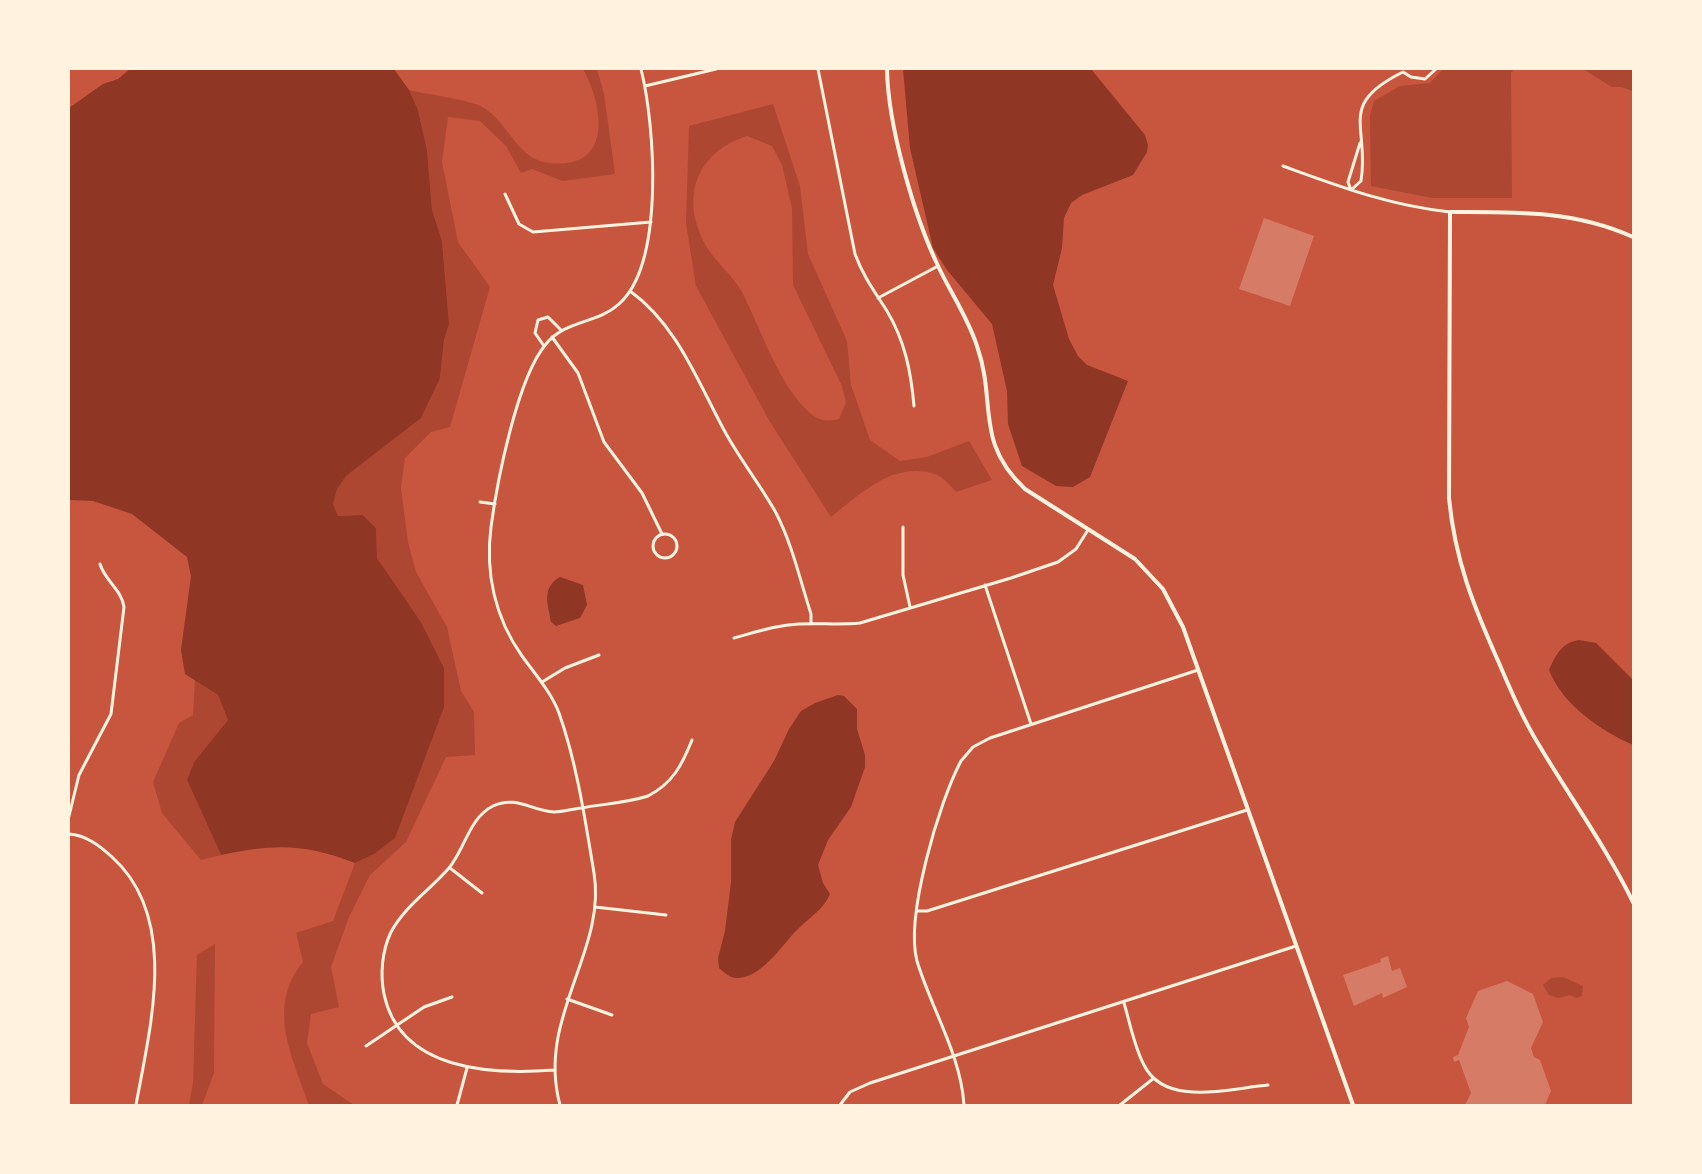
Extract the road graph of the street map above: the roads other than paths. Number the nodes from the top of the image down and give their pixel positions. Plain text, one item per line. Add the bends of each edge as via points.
1 (641, 69) edge
2 (716, 69) edge
3 (818, 69) edge
4 (887, 69) edge
5 (1436, 69) edge
6 (645, 86) junction
7 (1360, 143) junction
8 (1283, 166) dead end
9 (1351, 190) junction
10 (505, 194) dead end
11 (1450, 212) junction
12 (651, 222) junction
13 (1633, 237) edge
14 (938, 266) junction
15 (630, 291) junction
16 (878, 298) junction
17 (561, 330) junction
18 (552, 337) junction
19 (544, 346) junction
20 (914, 406) dead end
21 (480, 502) dead end
22 (495, 504) junction
23 (903, 527) dead end
24 (1088, 530) junction
25 (662, 534) junction
26 (100, 564) dead end
27 (985, 585) junction
28 (910, 607) junction
29 (811, 623) junction
30 (734, 638) dead end
31 (599, 655) dead end
32 (1198, 670) junction
33 (542, 682) junction
34 (1031, 724) junction
35 (692, 740) dead end
36 (583, 807) junction
37 (1247, 810) junction
38 (69, 816) edge
39 (69, 834) edge
40 (450, 868) junction
41 (482, 893) dead end
42 (1633, 902) edge
43 (595, 907) junction
44 (916, 911) junction
45 (666, 915) dead end
46 (1296, 946) junction
47 (452, 997) dead end
48 (567, 999) junction
49 (1124, 1003) junction
50 (612, 1015) dead end
51 (397, 1024) junction
52 (366, 1046) dead end
53 (951, 1056) junction
54 (467, 1068) junction
55 (554, 1070) junction
56 (1154, 1078) junction
57 (1268, 1085) dead end
58 (136, 1105) edge
59 (457, 1105) edge
60 (560, 1105) edge
61 (840, 1105) edge
62 (964, 1105) edge
63 (1120, 1105) edge
64 (1353, 1105) edge

1 - 6 street
2 - 6 street
3 - 16 street via 855,254
4 - 14 street via 891,106 912,197
5 - 7 street via 1425,79 1403,72 1367,96 1361,106
6 - 12 street via 650,120
7 - 9 street via 1348,182
7 - 9 street via 1365,153 1361,181
8 - 9 street
9 - 11 street via 1414,208
10 - 12 street via 514,218 533,232
11 - 13 street via 1548,212 1603,224
11 - 42 street via 1449,498 1461,569 1474,608 1527,725
12 - 15 street via 640,270
14 - 16 street
14 - 24 street via 977,346 991,438 1004,467 1037,499
15 - 17 street via 606,313
15 - 29 street via 671,330 734,447 775,512 789,545
16 - 20 street via 903,343
17 - 18 street
17 - 19 street via 548,317 538,320 535,333
18 - 19 street
18 - 25 street via 578,373 604,442 642,493
19 - 22 street via 511,428
21 - 22 street
22 - 33 street via 489,550 493,594 508,634
23 - 28 street via 903,575
24 - 27 street via 1065,558
24 - 32 street via 1135,559 1158,582 1175,609
25 - 25 street via 654,549 661,557 669,557 677,549 676,541
26 - 38 street via 103,575 124,601 114,698 111,714 80,776
27 - 28 street
27 - 34 street
28 - 29 street via 838,626
29 - 30 street
31 - 33 street
32 - 34 street
32 - 37 street
33 - 36 street via 558,710
34 - 44 street via 980,743 961,761 924,870
35 - 36 street via 677,774 659,790 638,799
36 - 40 street via 554,812 514,801 492,806 474,824
36 - 43 street via 595,878
37 - 44 street via 1011,886
37 - 46 street
39 - 58 street via 89,840 120,863 139,892 150,923 153,988
40 - 41 street
40 - 51 street via 409,908 390,935 382,985
43 - 45 street
43 - 48 street
44 - 53 street via 913,934 918,962
46 - 49 street
46 - 64 street
47 - 51 street via 424,1007
48 - 50 street
48 - 55 street via 556,1040
49 - 53 street
49 - 56 street via 1141,1058
51 - 52 street
51 - 54 street via 423,1050
53 - 61 street via 858,1088
53 - 62 street
54 - 55 street via 501,1073
54 - 59 street
55 - 60 street
56 - 57 street via 1167,1087 1192,1092
56 - 63 street

